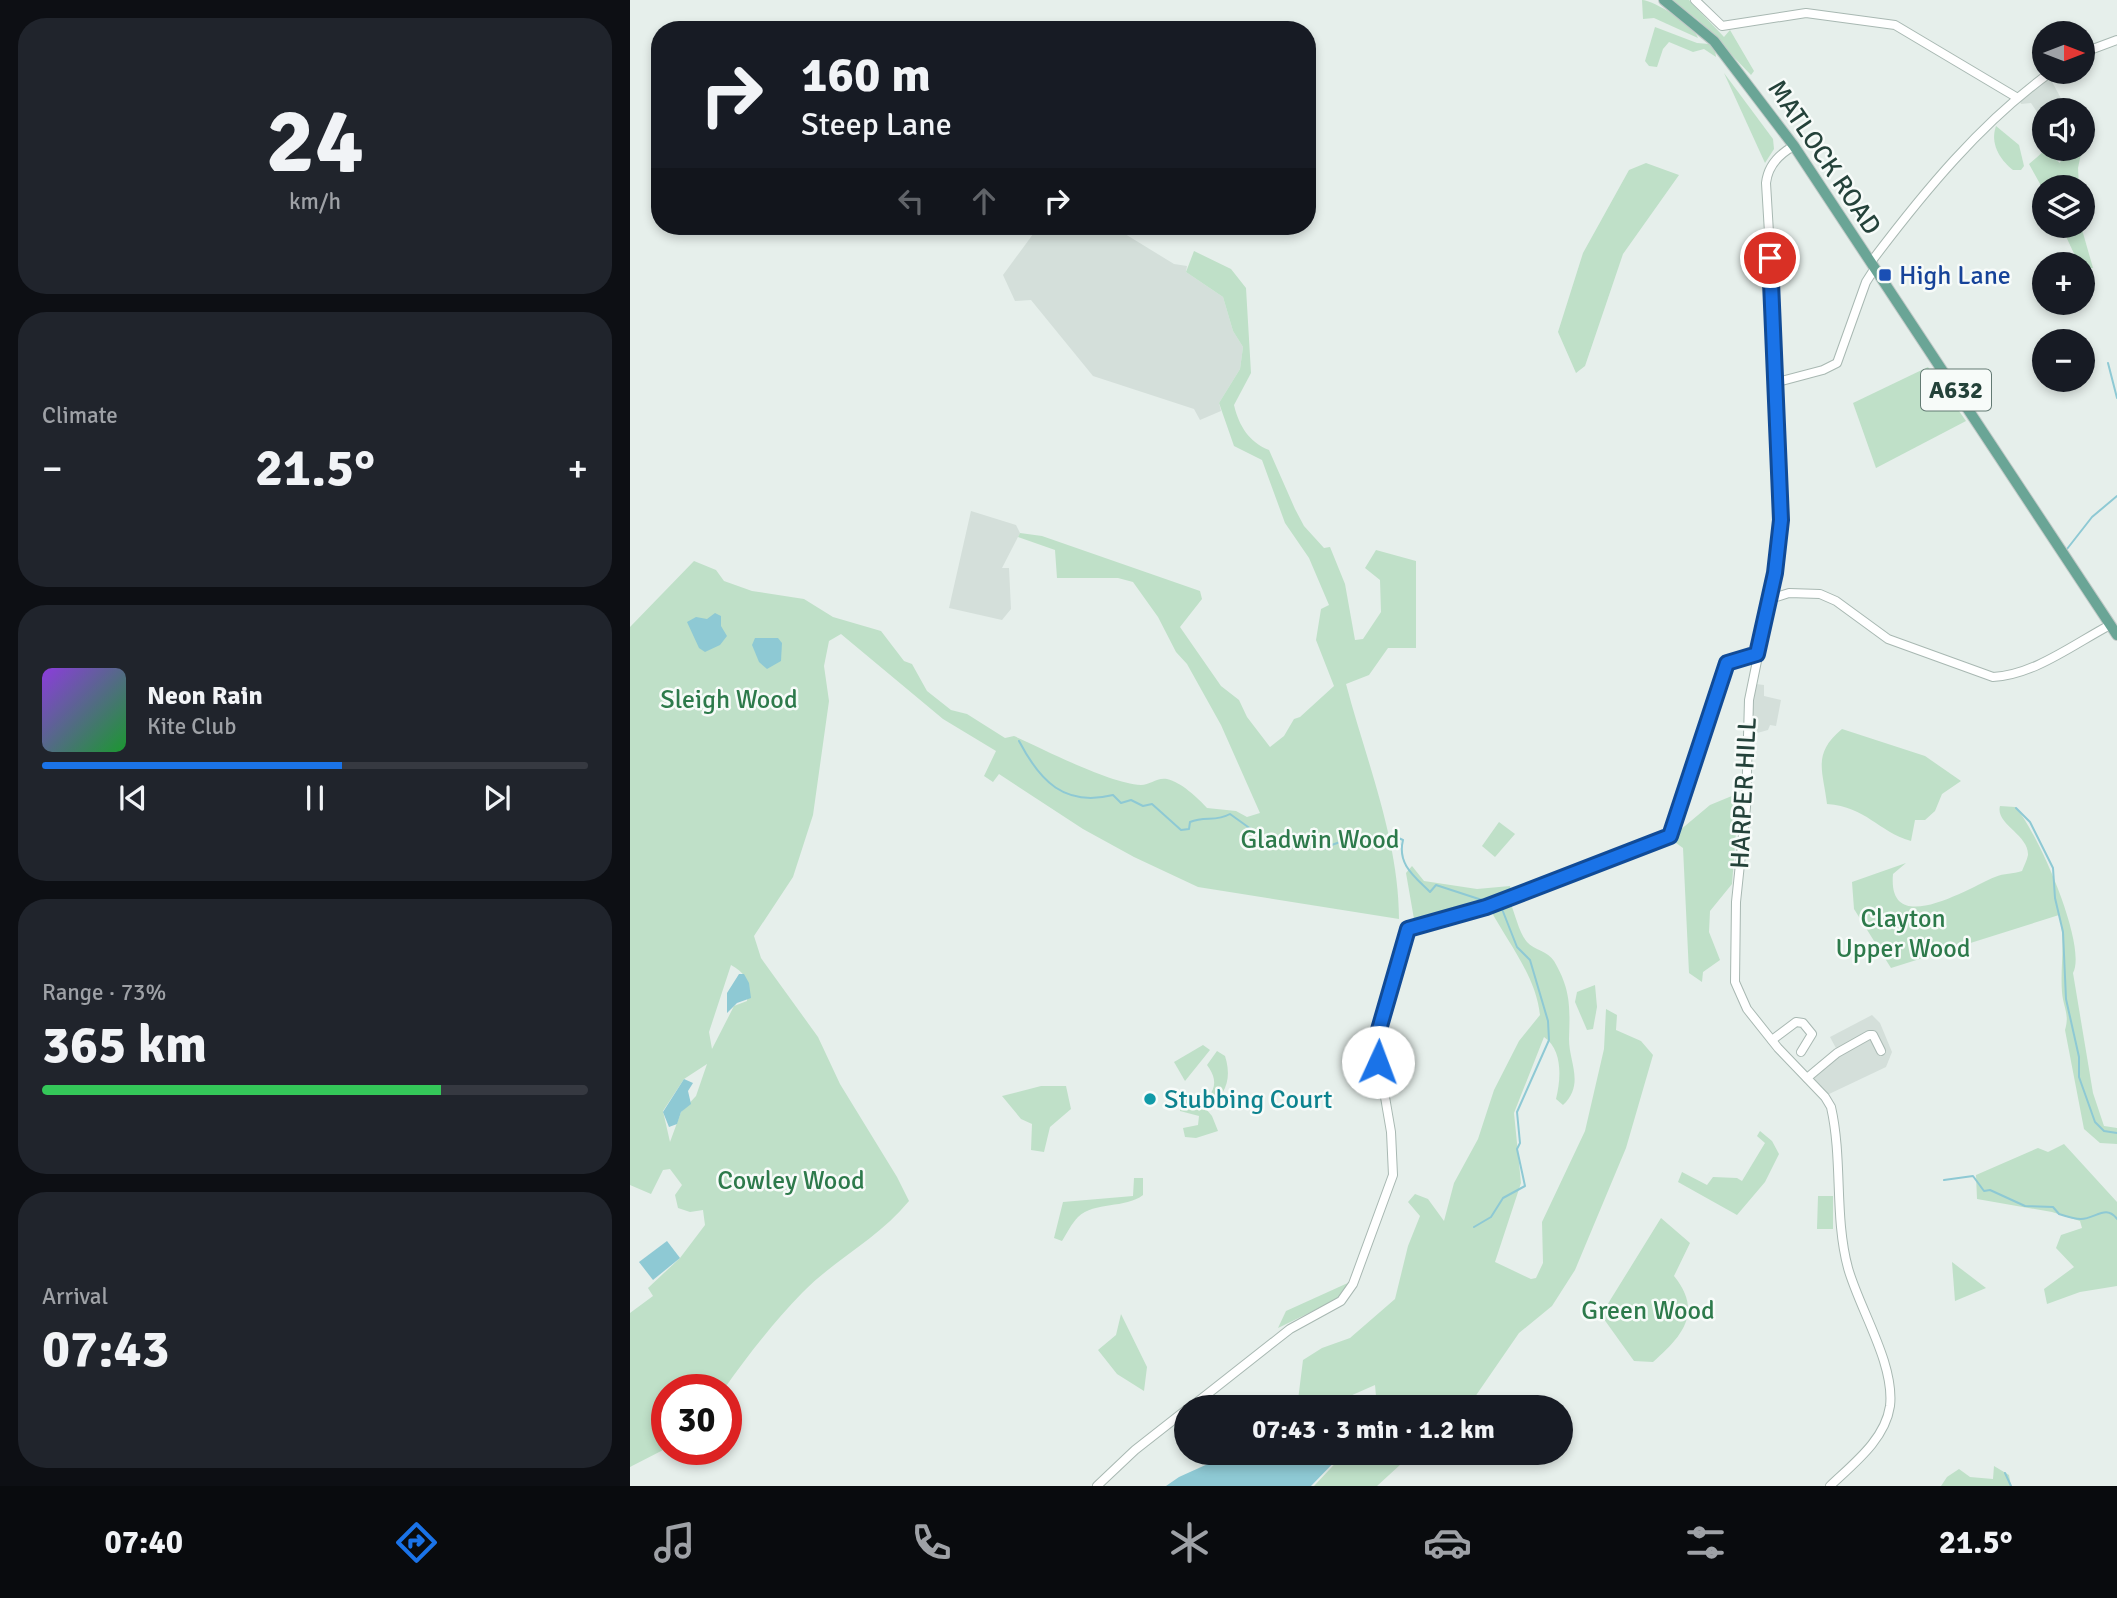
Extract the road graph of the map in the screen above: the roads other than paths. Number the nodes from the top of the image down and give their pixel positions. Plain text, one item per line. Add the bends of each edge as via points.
1 (1664, 0) edge
2 (1695, 0) edge
3 (2117, 40) edge
4 (2095, 48) edge
5 (2034, 84) edge
6 (2016, 97) junction
7 (1794, 146) junction
8 (1873, 265) junction
9 (1777, 382) junction
10 (1770, 599) junction
11 (2110, 625) junction
12 (2117, 635) edge
13 (1757, 654) junction
14 (1772, 1040) junction
15 (1881, 1051) dead end
16 (1801, 1052) dead end
17 (1807, 1078) junction
18 (1207, 1395) edge
19 (1174, 1420) edge
20 (1097, 1486) edge
21 (1830, 1486) edge

1 - 7 main road, MATLOCK ROAD / A632 via 1714,41
2 - 6 street via 1722,26 1806,13 1895,25
3 - 4 street
5 - 6 street
6 - 8 street via 1937,180
7 - 8 main road, MATLOCK ROAD / A632
7 - 9 street, HARPER HILL via 1775,160 1766,183
8 - 9 street via 1837,363
8 - 11 main road, MATLOCK ROAD / A632
9 - 10 street, HARPER HILL via 1781,520
10 - 11 street via 1789,593 1820,594 1888,639 1993,677 2029,668
10 - 13 street, HARPER HILL
11 - 12 main road, MATLOCK ROAD / A632
13 - 14 street, HARPER HILL via 1749,700 1735,982 1747,1009
13 - 18 street via 1727,663 1670,836 1486,907 1408,929 1378,1033 1393,1175 1353,1284 1341,1301 1290,1329
14 - 16 street via 1796,1022 1803,1023 1812,1034
14 - 17 street, HARPER HILL
15 - 17 street via 1869,1035
17 - 21 street, HARPER HILL via 1831,1107 1844,1253 1885,1370 1890,1402 1888,1414 1864,1454
19 - 20 street

